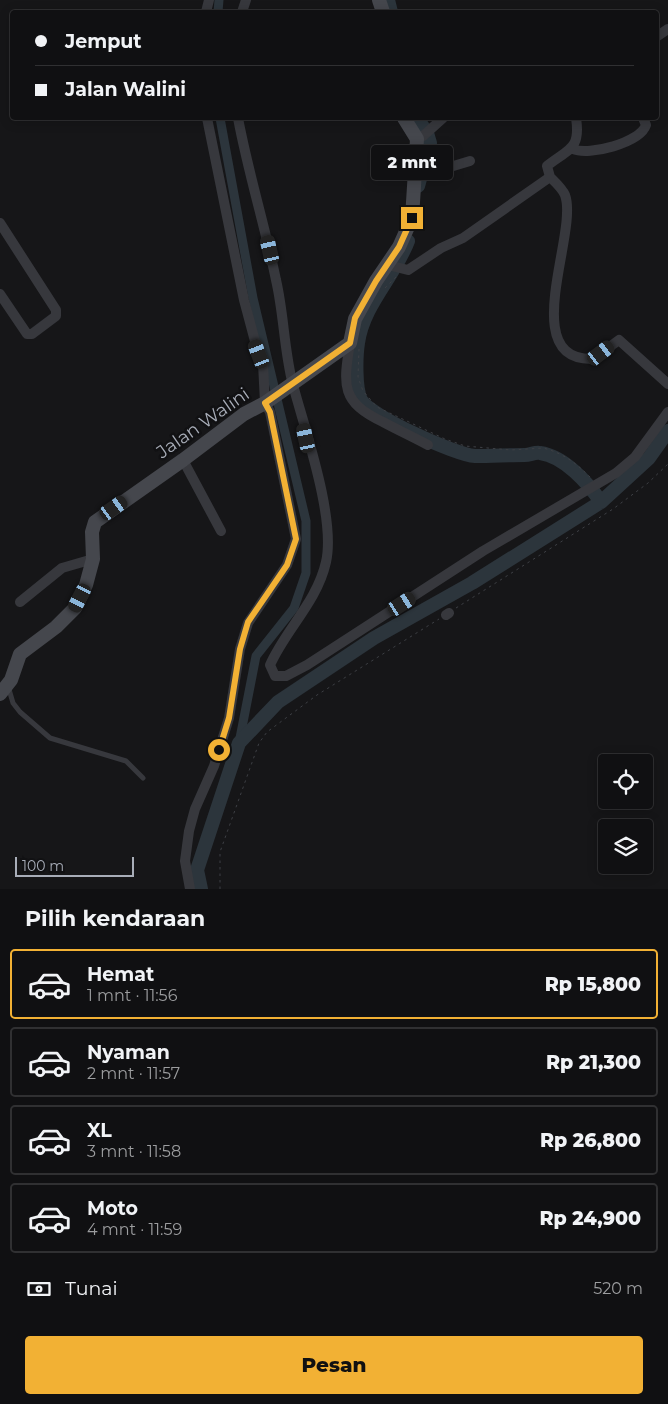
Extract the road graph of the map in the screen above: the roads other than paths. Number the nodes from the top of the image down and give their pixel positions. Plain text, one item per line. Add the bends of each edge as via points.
1 (207, 120) edge
2 (238, 120) edge
3 (406, 120) edge
4 (441, 120) edge
5 (576, 120) edge
6 (644, 120) edge
7 (424, 143) junction
8 (573, 148) junction
9 (470, 161) dead end
10 (550, 177) junction
11 (2, 230) edge
12 (390, 265) junction
13 (0, 294) edge
14 (355, 343) junction
15 (290, 384) junction
16 (668, 384) edge
17 (266, 402) junction
18 (668, 412) edge
19 (428, 445) dead end
20 (183, 460) junction
21 (221, 532) dead end
22 (93, 559) junction
23 (20, 602) dead end
24 (4, 690) edge
25 (143, 778) dead end
26 (190, 889) edge

1 - 17 street via 244,300 263,363
2 - 15 street via 277,282
3 - 7 street
4 - 7 street
5 - 8 street
6 - 8 street via 644,130 621,143 589,152
7 - 9 street via 450,167
7 - 12 street via 412,218
8 - 10 street via 548,166
10 - 12 street via 462,238 405,269
10 - 16 street via 565,196 565,239 553,318 555,334 561,345 577,358 592,359 619,340
11 - 13 street via 56,310 56,316 32,334 26,334
12 - 14 street via 376,281 355,318
14 - 15 street, Jalan Walini
14 - 19 street via 346,382 352,402 363,412
15 - 17 street, Jalan Walini
15 - 18 street via 323,498 328,547 326,563 313,597 270,665 272,674 278,678 315,661 483,550 593,488 635,457
17 - 20 street, Jalan Walini via 244,414
17 - 26 street via 296,539 287,565 248,622 240,649 229,718 189,831 185,861
20 - 21 street
20 - 22 street, Jalan Walini via 95,522
22 - 23 street via 62,568
22 - 24 street, Jalan Walini via 75,608 20,654
24 - 25 lane via 20,712 50,738 126,761

